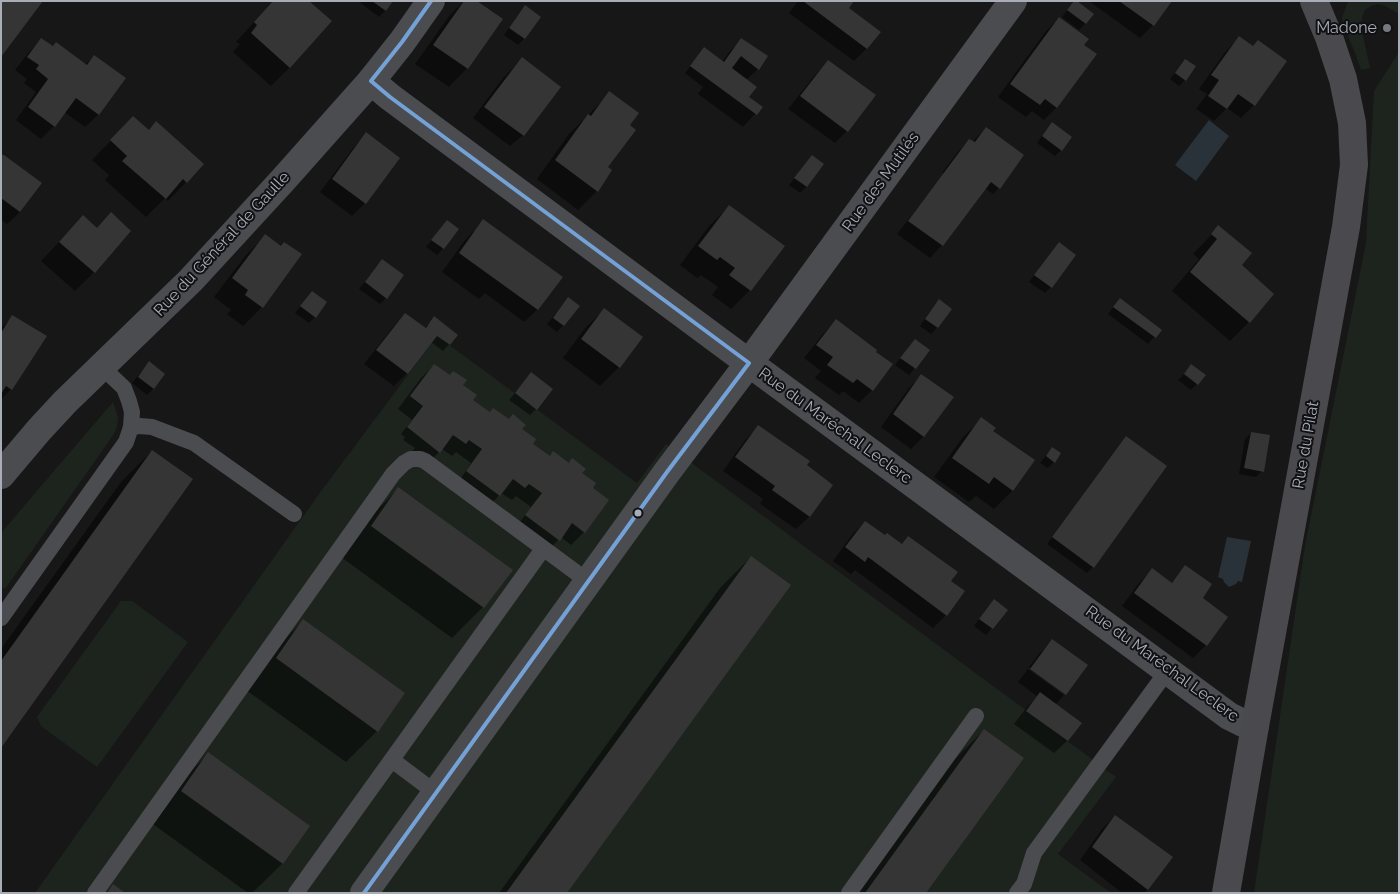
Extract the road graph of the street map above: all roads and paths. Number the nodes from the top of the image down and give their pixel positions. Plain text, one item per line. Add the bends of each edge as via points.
1 (431, 1) edge
2 (1013, 1) edge
3 (1314, 1) edge
4 (371, 81) junction
5 (749, 363) junction
6 (102, 367) junction
7 (131, 427) junction
8 (2, 472) edge
9 (294, 514) dead end
10 (543, 549) junction
11 (588, 582) junction
12 (1, 618) edge
13 (1168, 670) junction
14 (976, 716) dead end
15 (1255, 726) junction
16 (392, 760) junction
17 (436, 793) junction
18 (95, 893) edge
19 (296, 893) edge
20 (364, 893) edge
21 (849, 893) edge
22 (1017, 893) edge
23 (1226, 893) edge

1 - 4 street, Rue du Général de Gaulle
2 - 5 street, Rue des Mutilés
3 - 15 main road, Rue du Pilat via 1344,79 1352,123 1354,165 1346,226
4 - 5 street, Rue du Maréchal Leclerc
4 - 6 street, Rue du Général de Gaulle via 191,280
5 - 11 street, Rue des Mutilés
5 - 13 street, Rue du Maréchal Leclerc
6 - 7 lane via 124,388 132,412
6 - 8 street, Rue du Général de Gaulle via 65,402
7 - 9 lane via 152,427 194,443
7 - 12 lane via 126,442
10 - 11 lane
10 - 16 lane
10 - 18 lane via 425,461 412,459 404,463 393,474
11 - 17 street, Rue des Mutilés
13 - 15 street, Rue du Maréchal Leclerc via 1229,716
13 - 22 lane via 1034,853 1024,884
14 - 21 lane
15 - 23 main road, Rue du Pilat
16 - 17 lane
16 - 19 lane
17 - 20 street, Rue des Mutilés

